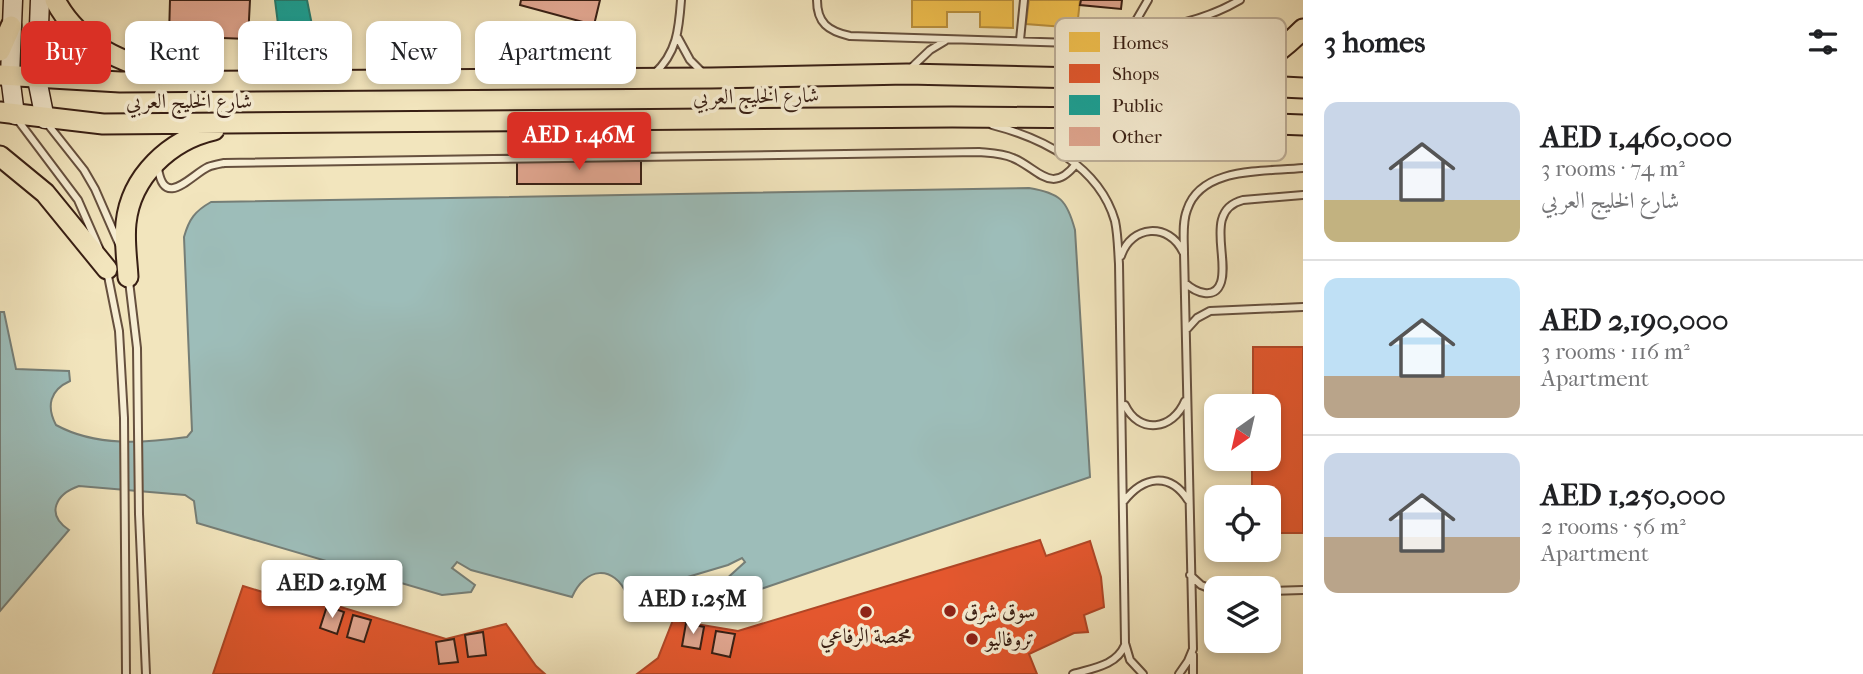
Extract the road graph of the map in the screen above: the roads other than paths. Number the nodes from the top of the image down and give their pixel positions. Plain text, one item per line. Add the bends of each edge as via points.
1 (13, 0) edge
2 (40, 0) edge
3 (55, 0) edge
4 (681, 0) edge
5 (817, 0) edge
6 (1024, 0) edge
7 (1148, 0) edge
8 (1240, 0) edge
9 (1138, 18) edge
10 (1198, 18) edge
11 (39, 21) edge
12 (11, 26) junction
13 (1303, 29) edge
14 (678, 38) junction
15 (950, 39) junction
16 (1020, 40) junction
17 (1055, 42) edge
18 (1286, 44) edge
19 (0, 51) edge
20 (125, 61) edge
21 (5, 75) edge
22 (903, 75) junction
23 (711, 78) junction
24 (1055, 78) edge
25 (647, 79) junction
26 (224, 81) edge
27 (38, 84) edge
28 (7, 114) edge
29 (952, 117) junction
30 (1055, 118) edge
31 (45, 119) junction
32 (262, 124) junction
33 (1055, 150) edge
34 (0, 156) edge
35 (160, 159) junction
36 (1072, 161) edge
37 (1076, 164) junction
38 (1303, 168) edge
39 (1303, 195) edge
40 (1184, 253) junction
41 (1119, 264) junction
42 (107, 269) junction
43 (128, 277) junction
44 (1185, 283) junction
45 (1303, 307) edge
46 (1186, 331) junction
47 (1187, 397) junction
48 (1123, 400) junction
49 (1124, 501) junction
50 (1189, 502) junction
51 (1190, 575) junction
52 (1204, 586) edge
53 (1303, 590) edge
54 (1281, 591) edge
55 (1125, 643) junction
56 (1193, 649) junction
57 (126, 674) edge
58 (146, 674) edge
59 (1073, 674) edge
60 (1143, 674) edge
61 (1179, 674) edge
62 (1193, 674) edge

1 - 12 main road
2 - 11 main road
3 - 20 main road via 66,20 92,44
4 - 14 lane
5 - 15 lane via 821,20 841,34
6 - 16 lane
7 - 9 lane
8 - 10 lane
12 - 19 main road
12 - 21 main road
13 - 18 main road
14 - 23 lane via 690,60
14 - 25 lane via 663,65
15 - 16 lane
15 - 22 lane
16 - 17 lane
21 - 28 main road
22 - 23 main road, شارع الخليج العربي
22 - 24 main road, شارع الخليج العربي
23 - 25 main road, شارع الخليج العربي
25 - 26 main road, شارع الخليج العربي
27 - 31 main road
28 - 31 main road, شارع الخليج العربي
28 - 42 lane via 78,200
29 - 30 main road, شارع الخليج العربي
29 - 32 main road, شارع الخليج العربي
29 - 33 lane via 1018,133
31 - 32 main road, شارع الخليج العربي via 103,124
31 - 43 lane via 95,188
32 - 35 main road via 200,134
34 - 42 main road via 45,193
35 - 37 lane via 161,180 171,188 184,186 208,167 224,163 979,152 1013,158 1053,179 1068,175
35 - 43 main road via 139,184 129,208 125,236
36 - 37 lane
37 - 41 lane via 1110,207
38 - 40 lane via 1232,175 1204,185 1187,209
39 - 44 lane via 1235,203 1221,223 1219,285 1203,293
40 - 41 lane via 1169,236 1144,231 1127,242
40 - 44 lane
41 - 48 lane
42 - 57 lane via 119,331 124,418
43 - 58 lane via 137,348
44 - 46 lane
45 - 46 lane via 1210,311 1192,321
46 - 47 lane
47 - 48 lane via 1178,414 1157,426 1134,417
47 - 50 lane
48 - 49 lane
49 - 50 lane via 1140,485 1158,480 1175,487
49 - 55 lane
50 - 51 lane
51 - 52 lane
51 - 56 lane
53 - 54 lane
55 - 59 lane via 1112,661
55 - 60 lane via 1130,660
56 - 61 lane
56 - 62 lane

